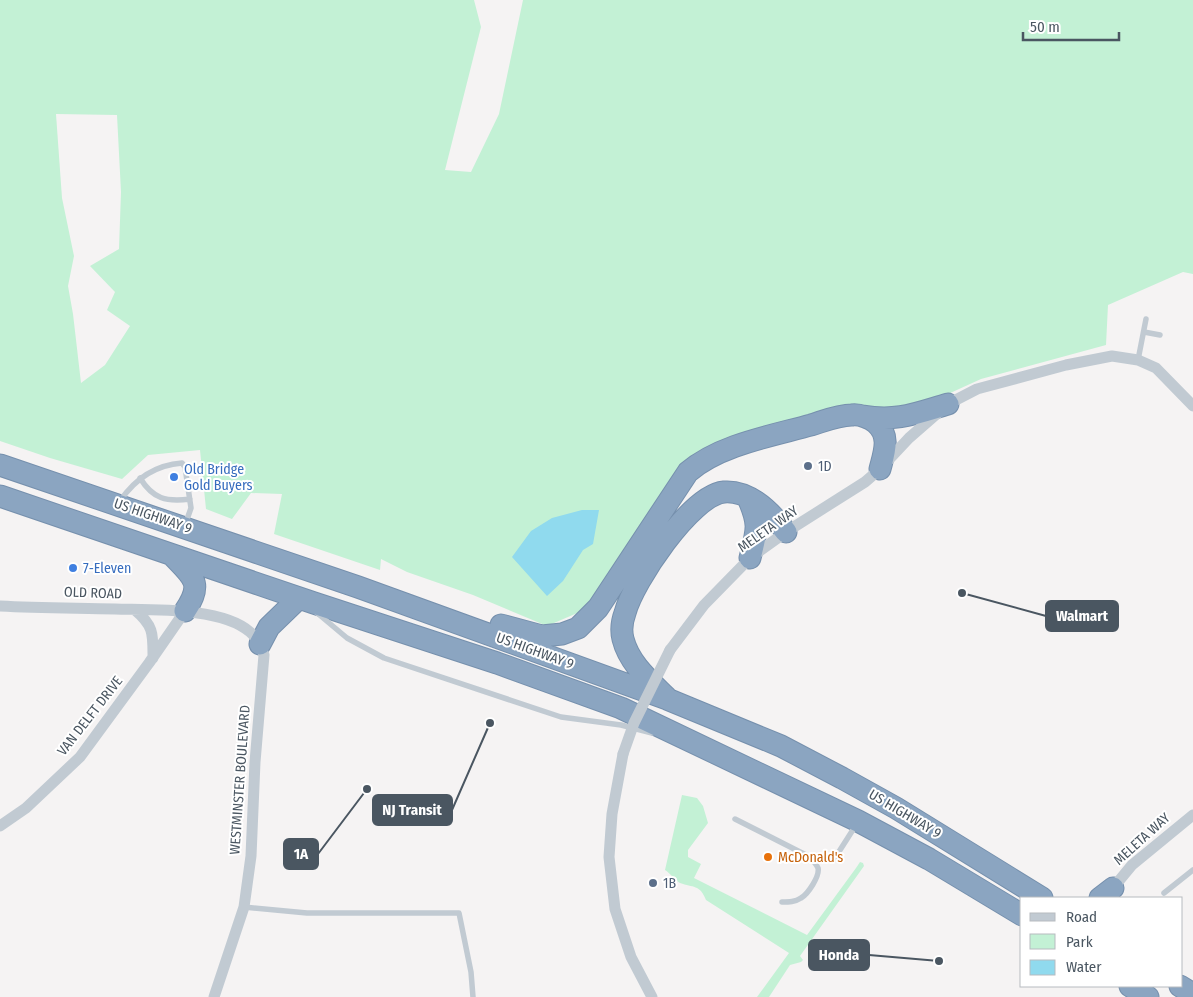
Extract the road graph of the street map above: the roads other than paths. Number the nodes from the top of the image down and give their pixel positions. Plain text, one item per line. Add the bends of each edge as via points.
1 (1146, 319) dead end
2 (1144, 332) junction
3 (1160, 335) dead end
4 (1138, 360) junction
5 (948, 404) junction
6 (1193, 406) edge
7 (863, 416) junction
8 (0, 465) edge
9 (880, 469) junction
10 (140, 478) junction
11 (0, 496) edge
12 (748, 498) junction
13 (190, 499) junction
14 (118, 504) junction
15 (184, 527) junction
16 (786, 532) junction
17 (169, 552) junction
18 (750, 558) junction
19 (358, 587) junction
20 (299, 598) junction
21 (0, 606) edge
22 (135, 610) junction
23 (185, 611) junction
24 (260, 644) junction
25 (153, 658) junction
26 (668, 699) junction
27 (700, 744) junction
28 (1193, 815) edge
29 (735, 819) dead end
30 (858, 821) junction
31 (0, 826) edge
32 (833, 861) dead end
33 (1193, 870) edge
34 (1000, 872) junction
35 (1164, 893) dead end
36 (1109, 895) edge
37 (1040, 897) edge
38 (1046, 897) edge
39 (782, 902) dead end
40 (244, 907) junction
41 (1020, 914) edge
42 (1132, 987) edge
43 (1182, 987) edge
44 (1193, 994) edge
45 (214, 997) edge
46 (474, 997) edge
47 (652, 997) edge
48 (1148, 997) edge

1 - 2 lane
2 - 3 lane
2 - 4 lane
4 - 5 street, MELETA WAY via 1112,356 1066,365 977,389
4 - 6 street, MELETA WAY via 1156,368
5 - 7 highway via 904,417 878,419
5 - 9 street, MELETA WAY
7 - 9 highway via 876,423 885,435
7 - 19 highway via 852,415 800,428 725,450 701,461 688,472 598,608 578,628 562,634 542,636
8 - 14 highway, US HIGHWAY 9
9 - 16 street, MELETA WAY
10 - 13 lane via 157,496 172,501
10 - 13 lane via 163,465 182,463
10 - 14 lane
11 - 17 highway, US HIGHWAY 9
12 - 16 highway via 768,510
12 - 18 highway via 757,525
12 - 26 highway via 724,492 700,504 661,548 628,603 622,627 626,648 638,667
13 - 15 lane
14 - 15 highway, US HIGHWAY 9
15 - 19 highway, US HIGHWAY 9
16 - 18 street, MELETA WAY
17 - 20 highway, US HIGHWAY 9
17 - 23 highway via 193,576 195,586 191,603
18 - 47 street, MELETA WAY, bridge via 704,605 670,650 634,723 623,754 612,814 610,848 615,909 631,957
19 - 26 highway, US HIGHWAY 9
20 - 24 highway via 269,627
20 - 27 highway, US HIGHWAY 9 via 559,684
20 - 27 lane via 347,638 384,658 561,716 621,725
21 - 22 street, OLD ROAD
22 - 23 street, OLD ROAD
22 - 25 street via 147,620 151,630
23 - 24 street via 240,626
23 - 25 street, VAN DELFT DRIVE
24 - 40 street, WESTMINSTER BOULEVARD via 264,655 251,856
25 - 31 street, VAN DELFT DRIVE via 80,757 26,808
26 - 34 highway, US HIGHWAY 9 via 816,764 896,808
27 - 30 highway, US HIGHWAY 9
28 - 36 street, MELETA WAY via 1132,865
29 - 39 lane via 808,856 818,869 817,877 802,898
30 - 32 lane
30 - 41 highway, US HIGHWAY 9
33 - 35 lane
34 - 37 highway, US HIGHWAY 9
34 - 38 highway
40 - 45 street, WESTMINSTER BOULEVARD
40 - 46 lane via 307,913 459,913
42 - 48 highway
43 - 44 highway

